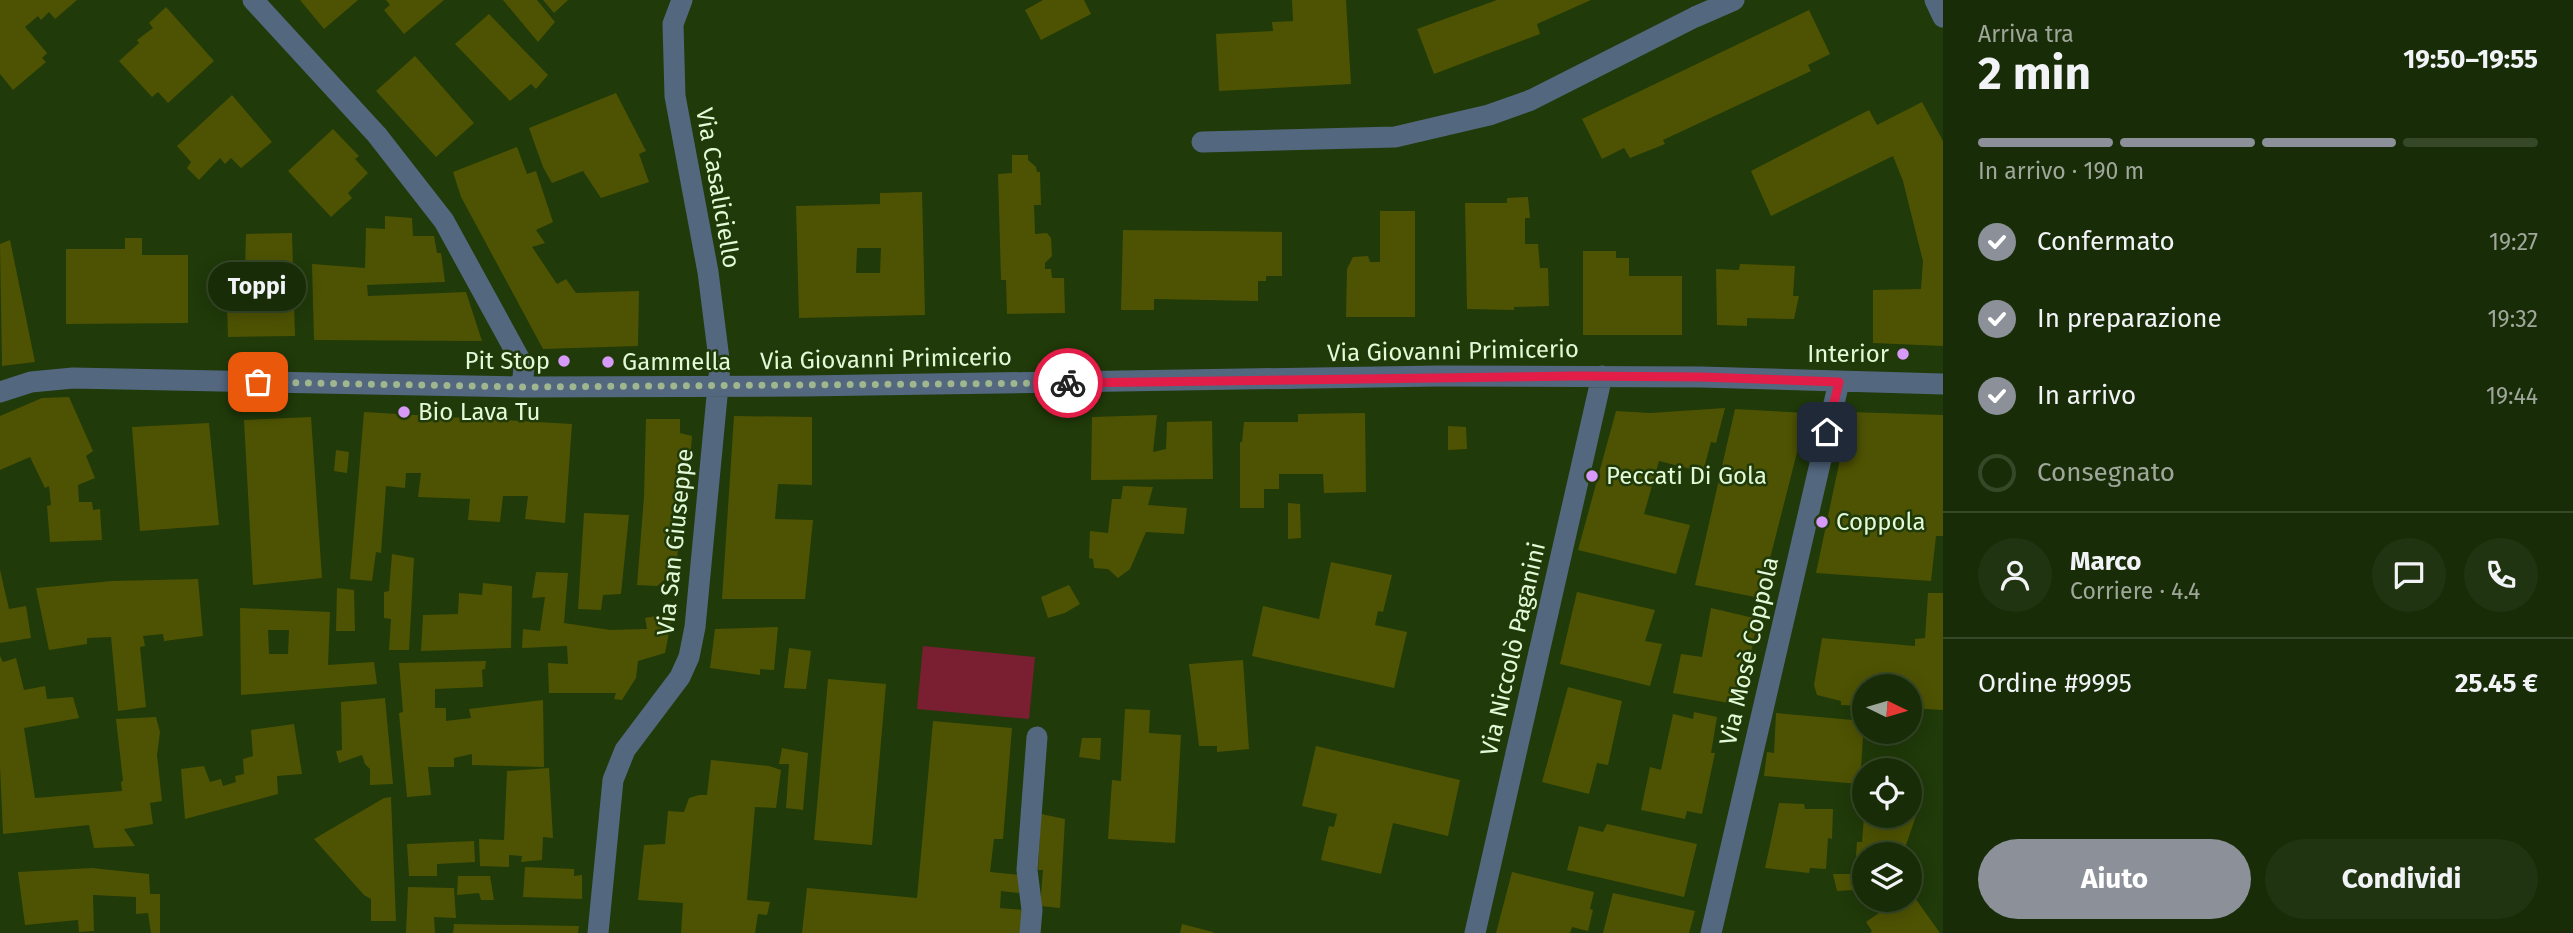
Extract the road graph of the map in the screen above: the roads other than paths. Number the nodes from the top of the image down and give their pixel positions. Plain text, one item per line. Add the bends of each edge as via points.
1 (253, 0) edge
2 (682, 0) edge
3 (1734, 0) edge
4 (1935, 0) edge
5 (1943, 17) edge
6 (1202, 142) dead end
7 (1602, 376) junction
8 (1839, 382) junction
9 (1943, 384) edge
10 (718, 386) junction
11 (522, 387) junction
12 (0, 391) edge
13 (1037, 737) dead end
14 (598, 933) edge
15 (1030, 933) edge
16 (1475, 933) edge
17 (1711, 933) edge

1 - 11 street via 377,135 444,220 524,367
2 - 10 street, Via Casaliciello via 673,24 675,96 708,272 720,367
3 - 6 street via 1531,100 1463,122 1395,137
4 - 5 street
7 - 8 street, Via Giovanni Primicerio
7 - 10 street, Via Giovanni Primicerio
7 - 16 street, Via Niccolò Paganini
8 - 9 street, Via Giovanni Primicerio
8 - 17 street, Via Mosè Coppola
10 - 11 street, Via Giovanni Primicerio
10 - 14 street, Via San Giuseppe via 689,657 680,677 625,750 612,780
11 - 12 street, Via Giovanni Primicerio via 73,378
13 - 15 street via 1027,870

